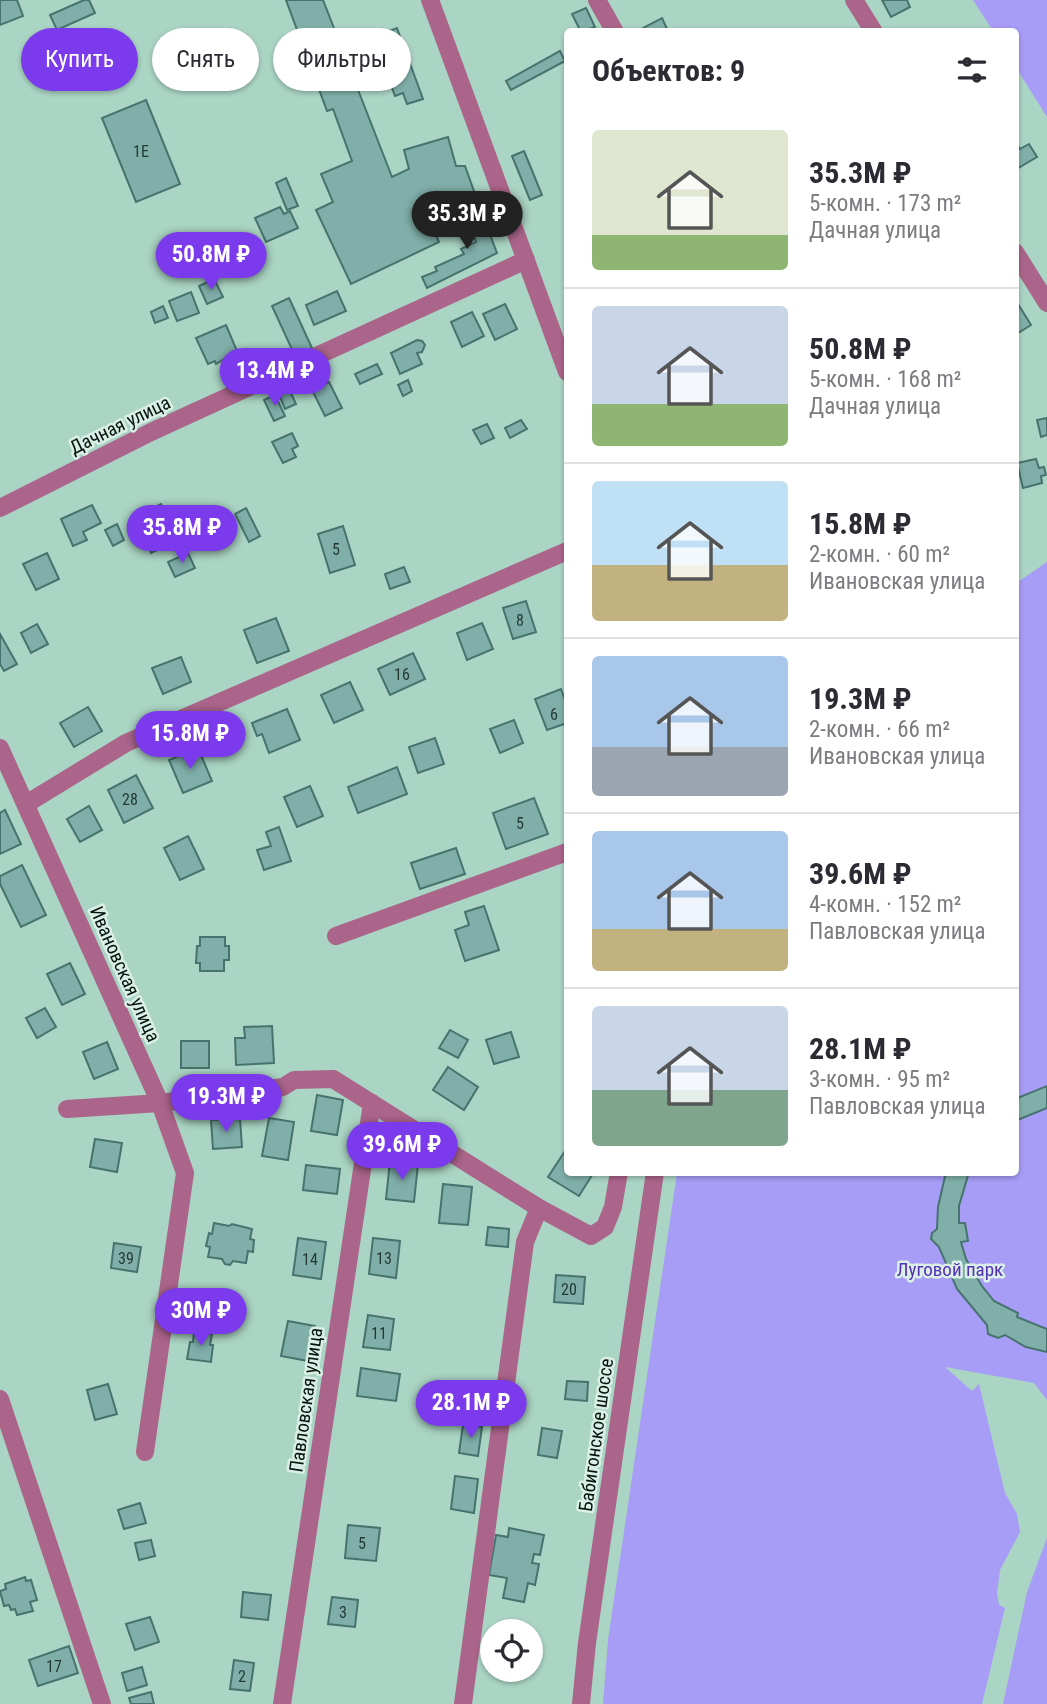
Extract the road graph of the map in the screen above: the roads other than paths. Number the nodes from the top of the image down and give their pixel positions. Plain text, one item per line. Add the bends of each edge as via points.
1 (430, 0) edge
2 (597, 0) edge
3 (853, 0) edge
4 (613, 28) edge
5 (871, 28) edge
6 (1019, 258) edge
7 (526, 260) junction
8 (1047, 303) edge
9 (564, 364) edge
10 (0, 508) edge
11 (564, 552) edge
12 (0, 748) edge
13 (26, 804) junction
14 (564, 853) edge
15 (335, 936) dead end
16 (160, 1103) junction
17 (372, 1103) junction
18 (67, 1109) dead end
19 (618, 1176) edge
20 (654, 1176) edge
21 (539, 1208) junction
22 (0, 1399) edge
23 (145, 1452) dead end
24 (102, 1704) edge
25 (282, 1704) edge
26 (463, 1704) edge
27 (581, 1704) edge

1 - 7 street
2 - 4 street
3 - 5 street
6 - 8 street
7 - 9 street
7 - 10 street, Дачная улица via 164,426
11 - 13 street via 126,743
12 - 13 street, Ивановская улица
13 - 16 street, Ивановская улица
14 - 15 street
16 - 17 street via 283,1087 294,1080 332,1079
16 - 18 street
16 - 23 street, Ивановская улица via 185,1173
17 - 21 street
17 - 25 street, Павловская улица
19 - 21 street via 606,1227 591,1236
20 - 27 street, Бабигонское шоссе
21 - 26 street via 525,1242
22 - 24 street

